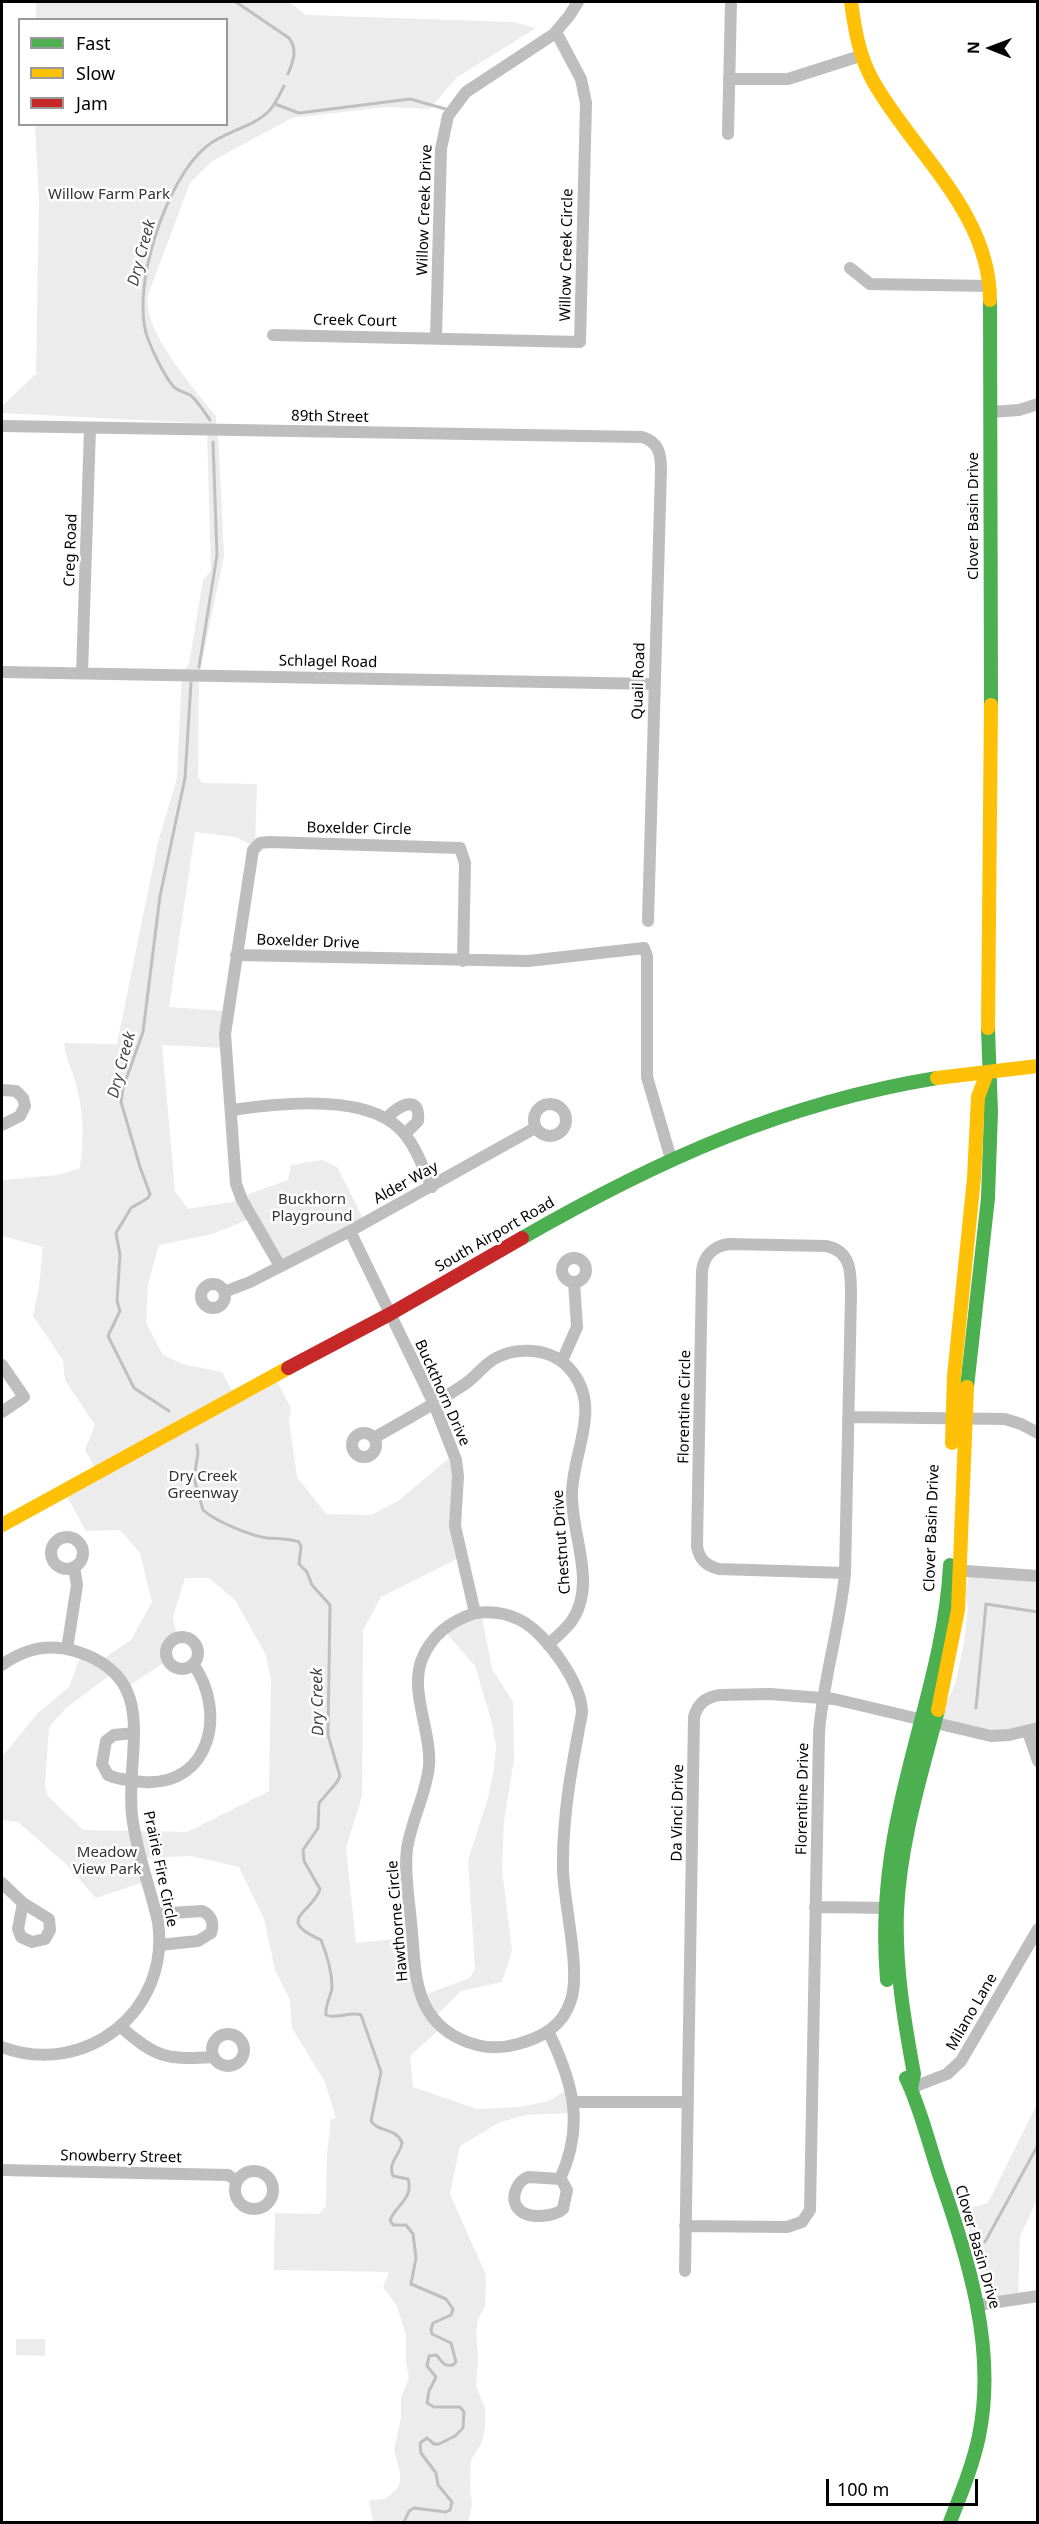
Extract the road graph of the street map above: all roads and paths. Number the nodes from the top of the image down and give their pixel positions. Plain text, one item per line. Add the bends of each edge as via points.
1 (578, 2) edge
2 (731, 2) edge
3 (851, 2) edge
4 (556, 32) junction
5 (860, 56) junction
6 (729, 80) junction
7 (728, 134) dead end
8 (850, 268) dead end
9 (990, 286) junction
10 (273, 335) dead end
11 (436, 338) junction
12 (1038, 404) edge
13 (991, 412) junction
14 (2, 426) edge
15 (90, 428) junction
16 (655, 444) joint
17 (2, 672) edge
18 (82, 673) junction
19 (654, 684) junction
20 (648, 921) dead end
21 (236, 955) junction
22 (463, 961) junction
23 (1038, 1066) edge
24 (988, 1070) junction
25 (2, 1090) edge
26 (232, 1110) junction
27 (387, 1118) junction
28 (2, 1125) edge
29 (535, 1128) dead end
30 (405, 1134) junction
31 (671, 1159) junction
32 (432, 1187) junction
33 (350, 1231) junction
34 (846, 1258) joint
35 (280, 1266) junction
36 (574, 1282) dead end
37 (224, 1292) dead end
38 (389, 1315) junction
39 (562, 1361) junction
40 (2, 1365) edge
41 (434, 1404) junction
42 (2, 1412) edge
43 (848, 1417) junction
44 (958, 1418) junction
45 (1038, 1433) edge
46 (374, 1438) dead end
47 (2, 1525) edge
48 (74, 1567) dead end
49 (955, 1570) junction
50 (845, 1573) junction
51 (1038, 1576) edge
52 (475, 1613) junction
53 (548, 1645) junction
54 (67, 1649) junction
55 (193, 1664) dead end
56 (2, 1665) edge
57 (823, 1697) junction
58 (927, 1722) junction
59 (1033, 1730) edge
60 (134, 1733) junction
61 (1038, 1761) edge
62 (132, 1781) junction
63 (2, 1883) edge
64 (22, 1903) dead end
65 (815, 1907) junction
66 (892, 1908) junction
67 (156, 1914) junction
68 (1038, 1929) edge
69 (159, 1945) junction
70 (121, 2027) junction
71 (549, 2033) junction
72 (2, 2047) edge
73 (213, 2056) dead end
74 (911, 2088) junction
75 (574, 2102) junction
76 (688, 2102) junction
77 (2, 2170) edge
78 (560, 2179) junction
79 (237, 2181) dead end
80 (685, 2226) junction
81 (685, 2271) dead end
82 (1038, 2296) edge
83 (978, 2305) junction
84 (950, 2523) edge

1 - 4 street, Willow Creek Drive
2 - 6 street
3 - 5 street, Clover Basin Drive
4 - 11 street, Willow Creek Drive via 466,92 448,116 441,149
4 - 11 street, Willow Creek Circle via 581,79 586,103 580,342
5 - 6 street via 788,79
5 - 9 street, Clover Basin Drive via 885,103 970,218 984,250
6 - 7 street
8 - 9 street via 870,284
9 - 13 street, Clover Basin Drive
10 - 11 street, Creek Court
12 - 13 street
13 - 24 street, Clover Basin Drive
14 - 15 street, 89th Street
15 - 16 street, 89th Street via 642,437
15 - 18 street, Creg Road
16 - 19 street, Quail Road via 661,470
17 - 18 street, Schlagel Road
18 - 19 street, Schlagel Road
19 - 20 street, Quail Road
21 - 22 street, Boxelder Drive
21 - 22 street, Boxelder Circle via 251,854 260,843 455,847 461,849 465,860
21 - 26 street, Boxelder Drive via 225,1042
22 - 31 street, Boxelder Drive via 537,961 644,948 647,1077
23 - 24 street, South Airport Road
24 - 31 street, South Airport Road via 923,1078 847,1095 729,1134
24 - 44 street, Clover Basin Drive via 990,1180
25 - 28 street via 16,1091 25,1106 21,1115
26 - 27 street via 266,1105 351,1105
26 - 35 street, Boxelder Drive via 236,1184
27 - 30 street
27 - 30 street via 403,1104 414,1107 417,1122
29 - 32 street, Alder Way
30 - 32 street
31 - 38 street, South Airport Road via 540,1227
32 - 33 street, Alder Way
33 - 35 street, Alder Way
33 - 38 street, Buckthorn Drive
34 - 43 street, Florentine Drive via 851,1281
34 - 50 street, Florentine Circle via 839,1250 826,1246 729,1244 715,1248 706,1258 702,1271 698,1546 704,1561 717,1569
35 - 37 street, Alder Way
36 - 39 street via 577,1327
38 - 41 street, Buckthorn Drive
38 - 47 street, South Airport Road
39 - 41 street via 540,1352 509,1353 493,1360
39 - 53 street, Chestnut Drive via 579,1380 585,1399 586,1415 572,1492 583,1592 574,1617
40 - 42 street via 24,1397
41 - 46 street
41 - 52 street, Buckthorn Drive via 458,1465 455,1526
43 - 44 street
43 - 50 street, Florentine Drive
44 - 45 street via 1012,1420
44 - 49 street, Clover Basin Drive
48 - 54 street via 77,1582
49 - 51 street
49 - 58 street, Clover Basin Drive via 954,1637
50 - 57 street, Florentine Drive
52 - 53 street via 516,1618 529,1625
52 - 71 street, Hawthorne Circle via 443,1629 426,1649 420,1668 429,1768 407,1854 417,1980 432,2016 465,2042 511,2046
53 - 71 street via 577,1687 582,1708 567,1794 564,1848 574,1986 567,2010
54 - 56 street, Prairie Fire Circle via 40,1648 16,1655
54 - 60 street, Prairie Fire Circle via 96,1659 120,1680 134,1707
55 - 62 street via 201,1677 211,1716 204,1749 191,1767 175,1779
57 - 58 street, Da Vinci Drive
57 - 65 street, Florentine Drive via 818,1748
57 - 76 street, Da Vinci Drive via 720,1695 707,1698 696,1711
58 - 59 street, Da Vinci Drive via 991,1736
58 - 66 street, Clover Basin Drive
59 - 61 street
60 - 62 street, Prairie Fire Circle
60 - 62 street via 109,1738 102,1758 106,1773
62 - 67 street, Prairie Fire Circle via 134,1824
63 - 64 street
65 - 66 street
65 - 80 street, Florentine Drive via 808,2216 784,2228
66 - 74 street, Clover Basin Drive via 897,1974 914,2074
67 - 69 street, Prairie Fire Circle
67 - 69 street via 202,1911 212,1923 211,1933 201,1941
68 - 74 street, Milano Lane via 963,2058 946,2074
69 - 70 street, Prairie Fire Circle via 148,1991
70 - 72 street, Prairie Fire Circle via 93,2044 55,2054
70 - 73 street via 161,2055 188,2059
71 - 75 street
74 - 83 street, Clover Basin Drive
75 - 76 street
75 - 78 street via 571,2151
76 - 80 street, Da Vinci Drive
77 - 79 street, Snowberry Street via 228,2175
78 - 78 street via 530,2177 521,2181 515,2194 520,2210 531,2215 561,2212 567,2192
80 - 81 street, Da Vinci Drive
82 - 83 street
83 - 84 street, Clover Basin Drive via 985,2353 982,2414 974,2453

